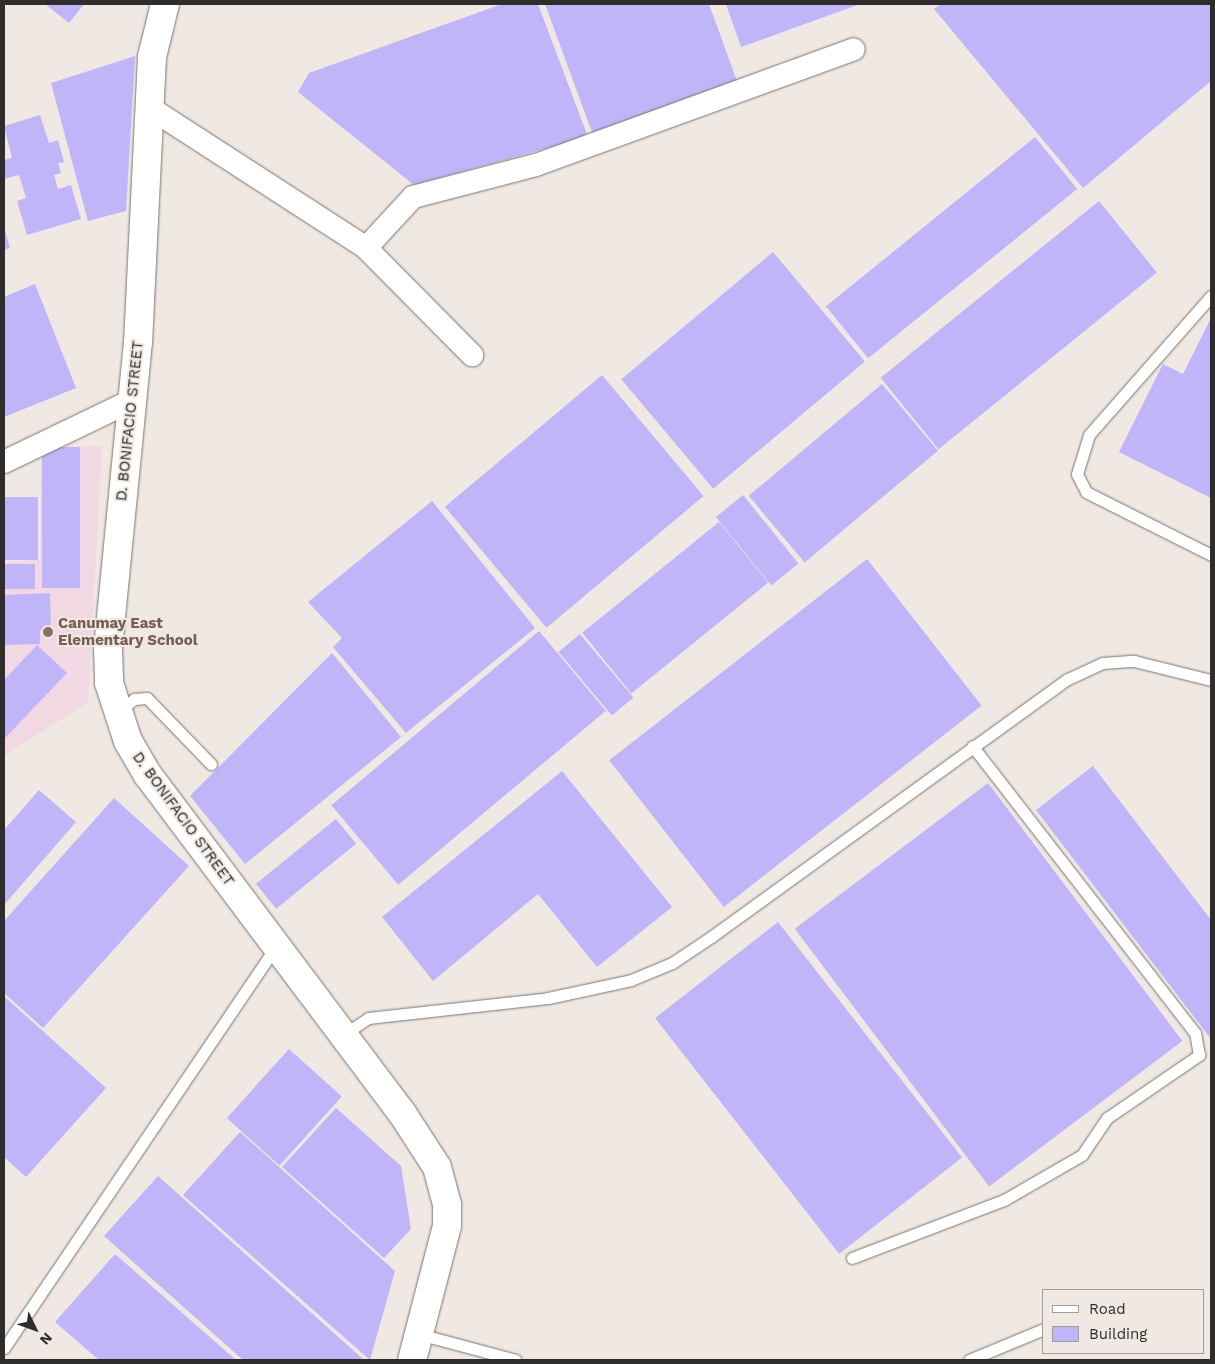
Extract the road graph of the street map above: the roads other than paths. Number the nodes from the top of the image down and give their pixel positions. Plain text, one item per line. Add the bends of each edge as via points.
1 (165, 4) edge
2 (854, 49) dead end
3 (150, 108) junction
4 (366, 248) junction
5 (1211, 296) edge
6 (472, 356) dead end
7 (133, 400) junction
8 (4, 462) edge
9 (1211, 555) edge
10 (1211, 680) edge
11 (117, 713) junction
12 (972, 746) junction
13 (211, 764) dead end
14 (276, 946) junction
15 (343, 1035) junction
16 (852, 1258) dead end
17 (1042, 1330) edge
18 (419, 1334) junction
19 (4, 1348) edge
20 (412, 1360) edge
21 (516, 1360) edge
22 (969, 1360) edge

1 - 3 main road, D. BONIFACIO STREET via 154,49
2 - 4 street via 536,165 413,197
3 - 4 street
3 - 7 main road, D. BONIFACIO STREET
4 - 6 street
5 - 9 lane via 1089,435 1077,474 1086,492
7 - 8 street
7 - 11 main road, D. BONIFACIO STREET via 108,649 109,683
10 - 12 lane via 1173,667 1134,661 1103,663 1068,679
11 - 13 lane via 134,699 147,698
11 - 14 main road, D. BONIFACIO STREET via 148,775
12 - 15 lane via 672,963 591,991 368,1018
12 - 16 lane via 1195,1033 1199,1055 1107,1118 1082,1155 1004,1200
14 - 15 main road, D. BONIFACIO STREET
14 - 19 lane
15 - 18 main road, D. BONIFACIO STREET via 424,1145 444,1186 447,1226
17 - 22 lane
18 - 20 main road, D. BONIFACIO STREET
18 - 21 lane

